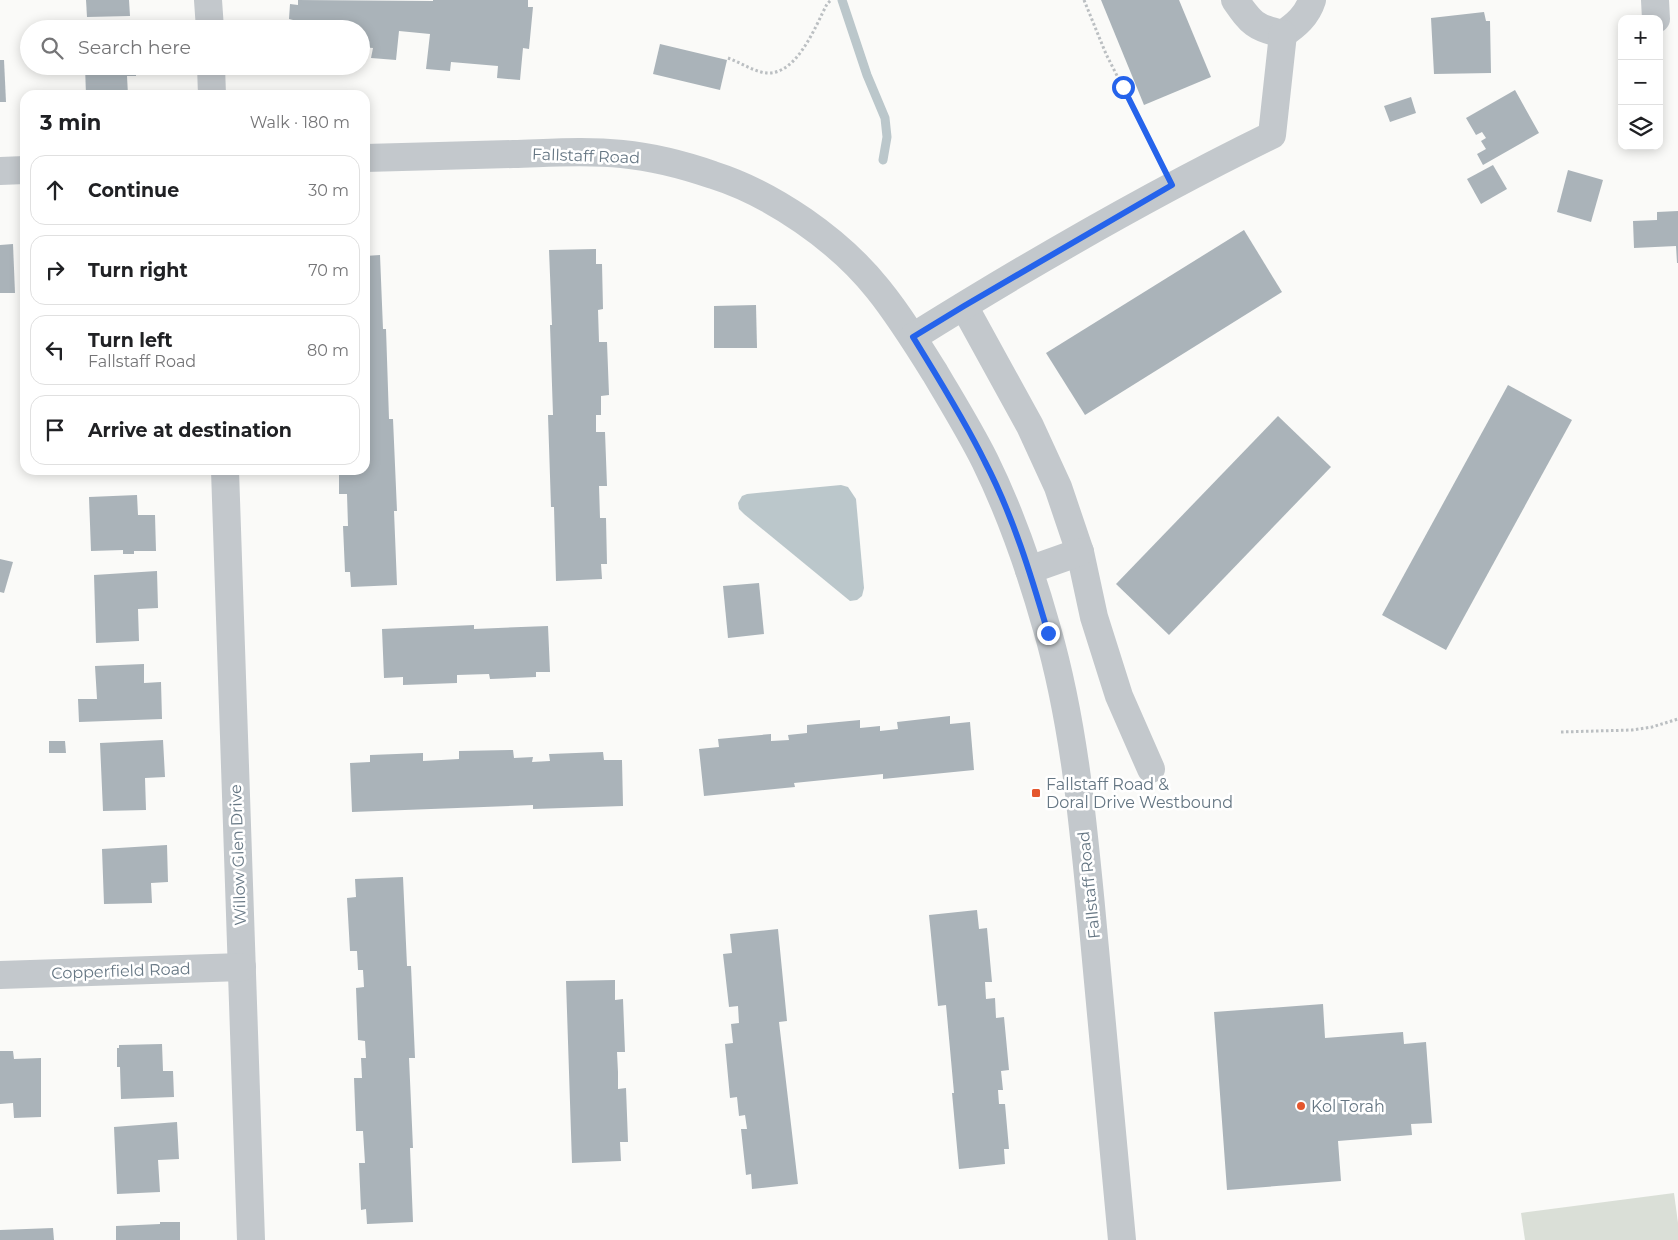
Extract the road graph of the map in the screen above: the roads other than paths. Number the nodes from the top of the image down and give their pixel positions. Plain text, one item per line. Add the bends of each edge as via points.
1 (208, 0) edge
2 (1234, 0) edge
3 (1312, 0) edge
4 (1655, 0) edge
5 (1656, 15) edge
6 (209, 20) edge
7 (1678, 21) edge
8 (1663, 22) edge
9 (1283, 34) junction
10 (211, 75) edge
11 (212, 90) edge
12 (370, 158) edge
13 (20, 170) edge
14 (0, 171) edge
15 (964, 306) junction
16 (913, 337) junction
17 (225, 475) edge
18 (1080, 552) junction
19 (1029, 570) junction
20 (1151, 769) dead end
21 (242, 967) junction
22 (0, 975) edge
23 (251, 1240) edge
24 (1122, 1240) edge

1 - 6 street
2 - 9 street via 1248,19 1264,30
3 - 9 street via 1299,22
4 - 5 street
7 - 8 street
9 - 15 street via 1272,135 1172,185
10 - 11 street
12 - 16 street, Fallstaff Road via 583,152 669,162 718,176 782,206 814,228 876,286
13 - 14 street
15 - 16 street
15 - 18 street via 1030,426 1058,487
16 - 19 street, Fallstaff Road via 986,463
17 - 21 street, Willow Glen Drive
18 - 19 street
18 - 20 street via 1094,617 1119,696
19 - 24 street, Fallstaff Road via 1062,690 1079,791
21 - 22 street, Copperfield Road
21 - 23 street, Willow Glen Drive

